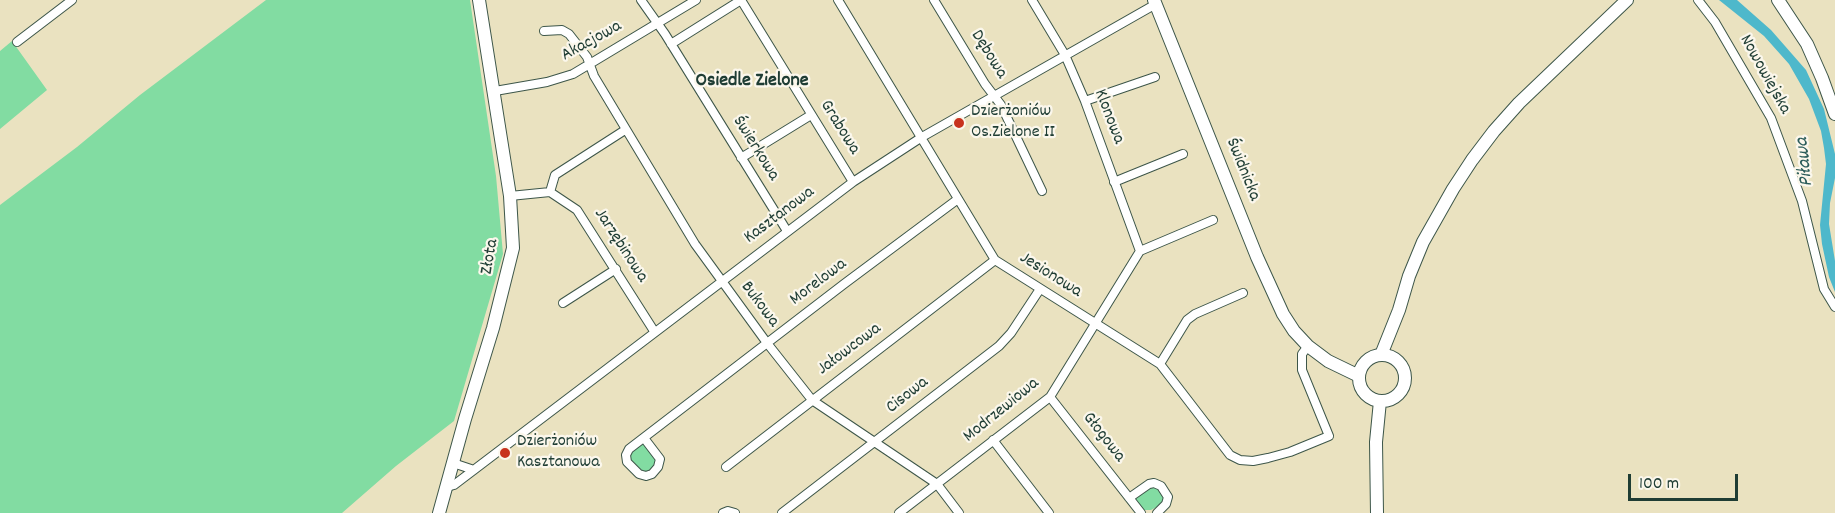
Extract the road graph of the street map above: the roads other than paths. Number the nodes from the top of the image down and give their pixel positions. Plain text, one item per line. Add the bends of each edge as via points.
1 (72, 0) edge
2 (479, 0) edge
3 (641, 0) edge
4 (696, 0) edge
5 (741, 0) edge
6 (838, 0) edge
7 (934, 0) edge
8 (1032, 0) edge
9 (1627, 0) edge
10 (1698, 0) edge
11 (1778, 0) edge
12 (1155, 2) edge
13 (657, 24) junction
14 (544, 31) dead end
15 (16, 42) dead end
16 (671, 44) junction
17 (1065, 55) junction
18 (590, 65) junction
19 (1155, 77) dead end
20 (495, 91) junction
21 (994, 96) junction
22 (1085, 101) junction
23 (1835, 114) edge
24 (811, 115) junction
25 (625, 130) junction
26 (922, 137) junction
27 (1183, 154) dead end
28 (741, 158) junction
29 (853, 182) junction
30 (1114, 182) junction
31 (1042, 191) dead end
32 (550, 192) junction
33 (510, 196) junction
34 (958, 199) junction
35 (1213, 220) dead end
36 (787, 231) junction
37 (1140, 251) junction
38 (995, 260) junction
39 (616, 269) junction
40 (721, 281) junction
41 (1040, 290) junction
42 (1243, 293) dead end
43 (563, 303) dead end
44 (1835, 307) edge
45 (1096, 324) junction
46 (654, 331) junction
47 (767, 344) junction
48 (1308, 346) junction
49 (1387, 356) junction
50 (1160, 364) junction
51 (1361, 371) junction
52 (1050, 397) junction
53 (812, 400) junction
54 (1376, 400) junction
55 (644, 438) junction
56 (993, 440) junction
57 (874, 443) junction
58 (453, 463) junction
59 (726, 467) dead end
60 (474, 470) junction
61 (937, 484) junction
62 (447, 487) junction
63 (1129, 498) junction
64 (439, 513) edge
65 (723, 513) edge
66 (735, 513) edge
67 (782, 513) edge
68 (899, 513) edge
69 (958, 513) edge
70 (1049, 513) edge
71 (1141, 513) edge
72 (1157, 513) edge
73 (1377, 513) edge

1 - 15 street
2 - 20 street, Złota
3 - 13 street, Świerkowa
4 - 13 street, Akacjowa
5 - 16 street
5 - 24 street, Grabowa
6 - 26 street, Jesionowa
7 - 21 street, Dębowa
8 - 17 street, Klonowa
9 - 49 street via 1519,103 1472,160 1423,242 1409,276
10 - 44 street, Nowowiejska via 1771,118 1802,201 1824,289
11 - 23 street via 1807,44
12 - 17 street, Kasztanowa
12 - 48 street, Świdnicka via 1257,256 1283,314
13 - 16 street, Świerkowa
13 - 18 street, Akacjowa
14 - 18 street, Bukowa via 562,30 569,34
16 - 28 street, Świerkowa
17 - 21 street, Kasztanowa
17 - 22 street, Klonowa
18 - 20 street, Akacjowa via 547,82
18 - 25 street, Bukowa
19 - 22 street
20 - 33 street, Złota
21 - 26 street, Kasztanowa
21 - 31 street, Dębowa
22 - 30 street, Klonowa
24 - 28 street
24 - 29 street, Grabowa
25 - 32 street via 555,175
25 - 40 street, Bukowa
26 - 29 street, Kasztanowa
26 - 34 street, Jesionowa
27 - 30 street
28 - 36 street, Świerkowa
29 - 36 street, Kasztanowa
30 - 37 street, Klonowa
32 - 33 street
32 - 39 street, Jarzębinowa via 577,210
33 - 58 street, Złota via 512,256
34 - 38 street, Jesionowa
34 - 47 street, Morelowa
35 - 37 street
36 - 40 street, Kasztanowa
37 - 45 street, Modrzewiowa
38 - 41 street, Jesionowa
38 - 53 street, Jałowcowa
39 - 43 street
39 - 46 street, Jarzębinowa
40 - 46 street, Kasztanowa
40 - 47 street, Bukowa
41 - 45 street, Jesionowa
41 - 57 street, Cisowa via 999,346
42 - 50 street via 1187,320
45 - 50 street, Jesionowa
45 - 52 street, Modrzewiowa
46 - 60 street, Kasztanowa
47 - 53 street, Bukowa
47 - 55 street, Morelowa
48 - 50 street, Jesionowa via 1302,354 1302,370 1329,435 1290,452 1253,460 1240,460 1223,448
48 - 51 street, Świdnicka
49 - 51 street via 1373,356
49 - 54 street via 1402,366 1404,386 1395,397
51 - 54 street via 1364,392
52 - 56 street, Modrzewiowa
52 - 63 street, Głogowa
53 - 57 street, Bukowa
53 - 59 street, Jałowcowa
54 - 73 street
55 - 55 street, Morelowa via 626,455 632,469 646,476 658,467 660,459
56 - 61 street, Modrzewiowa
56 - 70 street
57 - 61 street, Bukowa
57 - 67 street, Cisowa
58 - 60 street
58 - 62 street, Złota
60 - 62 street, Kasztanowa
61 - 68 street, Modrzewiowa
61 - 69 street, Bukowa
62 - 64 street, Złota
63 - 71 street, Głogowa
63 - 72 street via 1149,484 1161,486 1168,497
65 - 66 street

